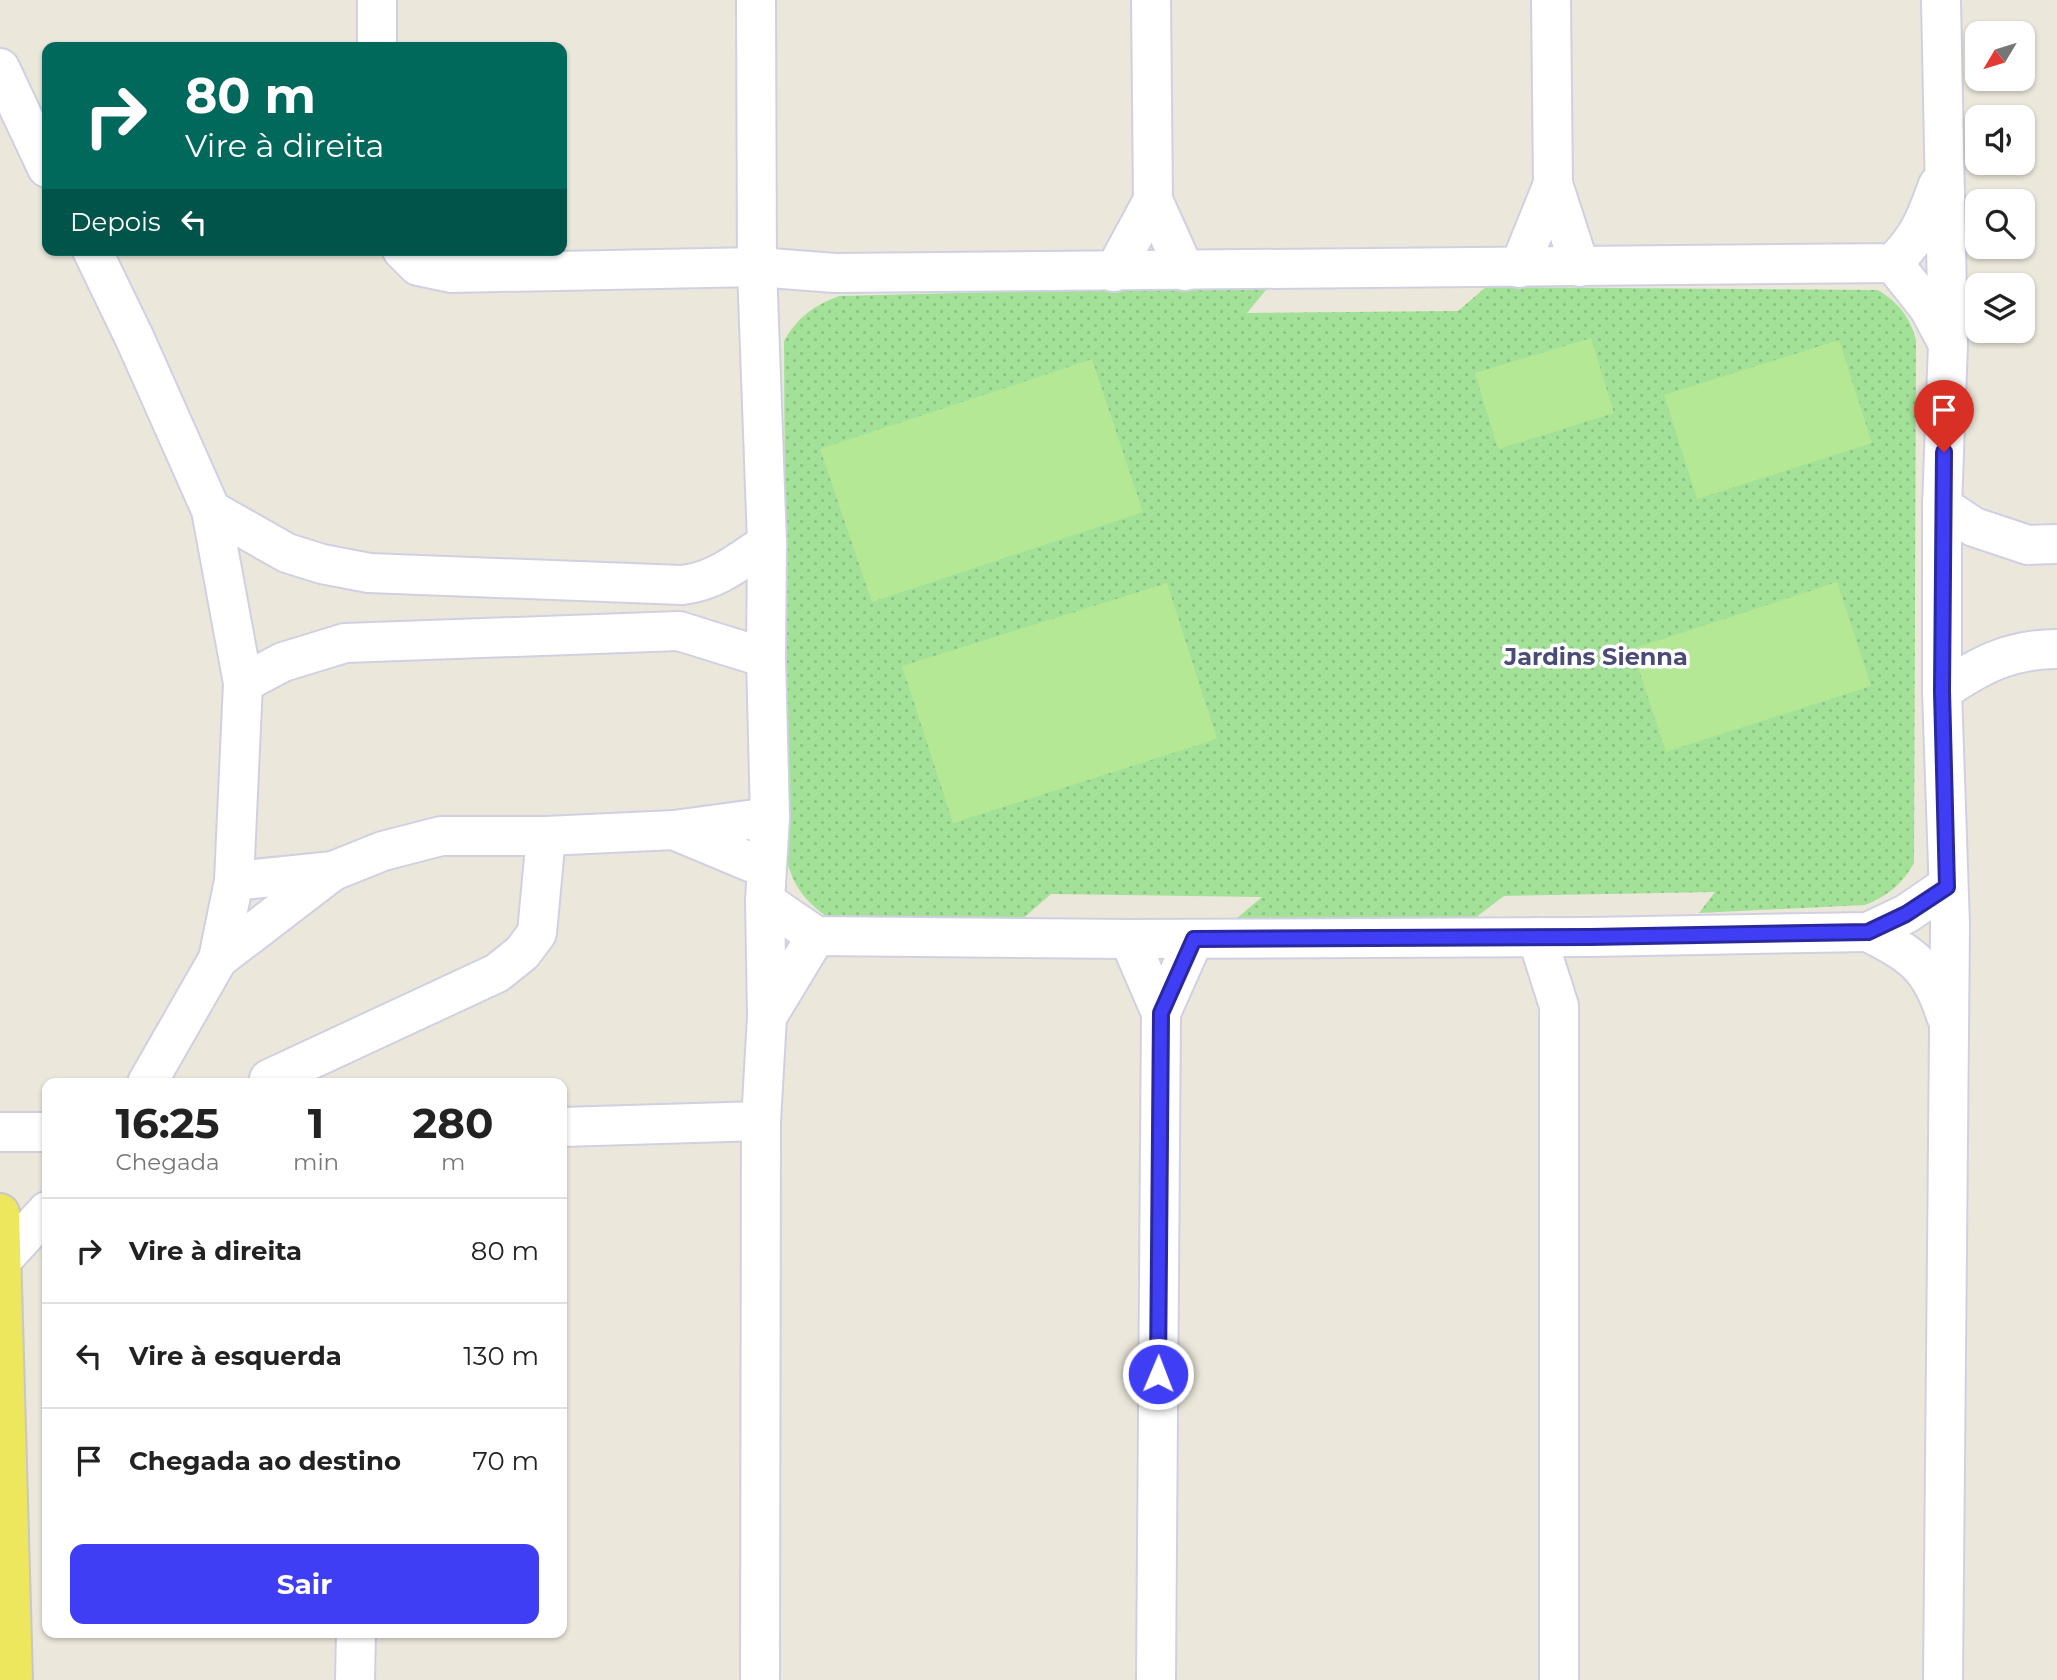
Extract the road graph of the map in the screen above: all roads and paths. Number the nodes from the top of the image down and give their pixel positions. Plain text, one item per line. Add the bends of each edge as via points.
1 (377, 0) edge
2 (757, 0) edge
3 (1151, 0) edge
4 (1551, 0) edge
5 (1941, 0) edge
6 (377, 42) edge
7 (0, 68) edge
8 (42, 157) edge
9 (1943, 168) junction
10 (1553, 184) junction
11 (1153, 200) junction
12 (95, 256) edge
13 (408, 256) edge
14 (1893, 263) junction
15 (757, 267) junction
16 (1580, 267) junction
17 (1519, 268) junction
18 (1185, 271) junction
19 (1114, 272) junction
20 (835, 273) junction
21 (760, 323) junction
22 (1948, 344) junction
23 (1942, 506) junction
24 (211, 510) junction
25 (767, 543) junction
26 (2057, 544) edge
27 (507, 578) junction
28 (682, 585) junction
29 (679, 631) junction
30 (508, 636) junction
31 (2057, 649) edge
32 (766, 658) junction
33 (243, 682) junction
34 (1942, 691) junction
35 (770, 817) junction
36 (674, 830) junction
37 (546, 836) junction
38 (333, 871) junction
39 (233, 881) junction
40 (766, 885) junction
41 (1947, 887) junction
42 (1868, 932) junction
43 (816, 936) junction
44 (1537, 937) junction
45 (1590, 937) junction
46 (1129, 939) junction
47 (1194, 939) junction
48 (218, 959) junction
49 (1559, 1006) junction
50 (1161, 1013) junction
51 (767, 1017) junction
52 (1949, 1025) junction
53 (150, 1078) edge
54 (272, 1078) edge
55 (761, 1121) junction
56 (567, 1127) edge
57 (0, 1132) edge
58 (42, 1132) edge
59 (0, 1213) edge
60 (42, 1216) edge
61 (3, 1259) junction
62 (356, 1638) edge
63 (13, 1680) edge
64 (355, 1680) edge
65 (760, 1680) edge
66 (1156, 1680) edge
67 (1559, 1680) edge
68 (1943, 1680) edge

1 - 6 street
2 - 15 street
3 - 11 street
4 - 10 street
5 - 9 street
7 - 8 street
9 - 14 street via 1924,223 1912,245
9 - 22 street
10 - 16 street
10 - 17 street
11 - 18 street
11 - 19 street
12 - 24 street
13 - 15 street via 418,265 451,273
14 - 16 street
14 - 22 street via 1928,307
15 - 20 street
15 - 21 street
16 - 17 street
17 - 18 street
18 - 19 street
19 - 20 street
20 - 21 street via 803,289
21 - 25 street
22 - 23 street
23 - 26 street via 1974,527 2028,545
23 - 34 street
24 - 27 street via 287,553 323,564 369,573
24 - 33 street
25 - 28 street via 718,576
25 - 32 street
27 - 28 street
27 - 30 street
28 - 29 street
29 - 30 street
29 - 32 street
30 - 33 street via 345,643 283,662
31 - 34 street via 2004,656 1975,668
32 - 35 street
33 - 39 street
34 - 41 street
35 - 36 street
35 - 40 street
36 - 37 street
36 - 40 street
37 - 38 street via 441,836
37 - 54 street via 537,933 522,953 497,973
38 - 39 street
38 - 48 street
39 - 48 street
40 - 43 street
40 - 51 street
41 - 42 street
41 - 52 street
42 - 45 street
42 - 52 street via 1899,947 1930,975
43 - 46 street
43 - 51 street
44 - 45 street
44 - 47 street
44 - 49 street
45 - 49 street
46 - 47 street
46 - 50 street
47 - 50 street
48 - 53 street
49 - 67 street
50 - 66 street
51 - 55 street
52 - 68 street
55 - 56 street
55 - 65 street
57 - 58 street
59 - 61 main road
60 - 61 street
61 - 63 main road
62 - 64 street

